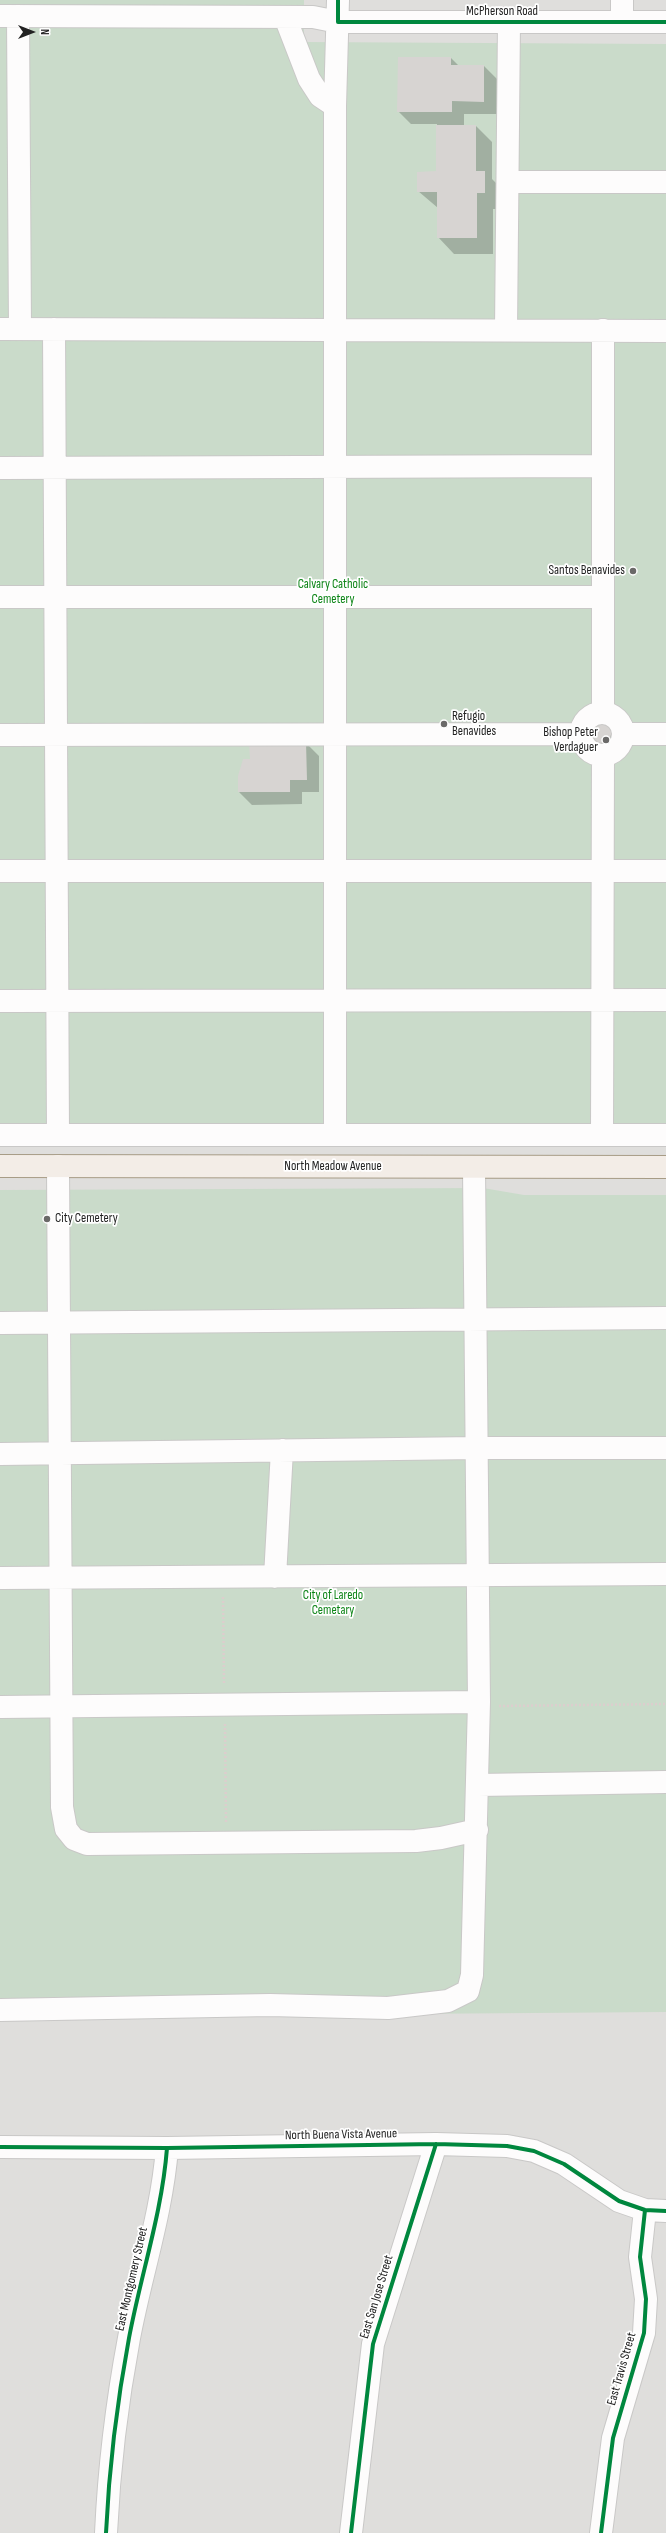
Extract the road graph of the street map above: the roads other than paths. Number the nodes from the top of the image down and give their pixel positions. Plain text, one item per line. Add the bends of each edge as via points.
1 (338, 0) edge
2 (622, 0) edge
3 (188, 8) edge
4 (9, 16) edge
5 (285, 16) junction
6 (338, 22) junction
7 (509, 22) junction
8 (622, 22) junction
9 (666, 22) edge
10 (335, 106) junction
11 (508, 182) junction
12 (666, 182) edge
13 (10, 329) edge
14 (54, 329) junction
15 (335, 330) junction
16 (506, 330) junction
17 (603, 330) junction
18 (666, 330) edge
19 (603, 466) junction
20 (54, 467) junction
21 (335, 467) junction
22 (0, 468) edge
23 (0, 597) edge
24 (55, 597) junction
25 (335, 597) junction
26 (603, 597) junction
27 (603, 712) junction
28 (580, 734) junction
29 (624, 734) junction
30 (666, 734) edge
31 (0, 735) edge
32 (55, 735) junction
33 (335, 735) junction
34 (603, 755) junction
35 (0, 871) edge
36 (56, 871) junction
37 (335, 871) junction
38 (603, 871) junction
39 (666, 871) edge
40 (335, 1000) junction
41 (603, 1000) junction
42 (666, 1000) edge
43 (0, 1001) edge
44 (57, 1001) junction
45 (0, 1135) edge
46 (58, 1135) junction
47 (335, 1135) junction
48 (602, 1135) junction
49 (666, 1135) edge
50 (0, 1166) edge
51 (58, 1166) junction
52 (474, 1167) junction
53 (666, 1167) edge
54 (666, 1318) edge
55 (475, 1320) junction
56 (0, 1323) edge
57 (59, 1323) junction
58 (477, 1448) junction
59 (666, 1448) edge
60 (282, 1450) junction
61 (60, 1453) junction
62 (0, 1454) edge
63 (666, 1574) edge
64 (478, 1576) junction
65 (60, 1577) junction
66 (275, 1577) junction
67 (0, 1578) edge
68 (488, 1704) junction
69 (61, 1706) junction
70 (0, 1707) edge
71 (666, 1782) edge
72 (478, 1785) junction
73 (477, 1830) junction
74 (0, 2010) edge
75 (436, 2144) junction
76 (0, 2147) edge
77 (167, 2148) junction
78 (656, 2211) edge
79 (106, 2533) edge
80 (350, 2533) edge
81 (601, 2533) edge

1 - 6 street
2 - 8 street
3 - 4 street, McPherson Road
3 - 5 street, McPherson Road
4 - 13 street
5 - 6 street, McPherson Road via 313,16
5 - 10 street via 310,79 320,96
6 - 7 street, McPherson Road
6 - 10 street
7 - 8 street, McPherson Road
7 - 11 street
8 - 9 street, McPherson Road
10 - 15 street
11 - 12 street
11 - 16 street
13 - 14 street
14 - 15 street
14 - 20 street
15 - 16 street
15 - 21 street
16 - 17 street
17 - 18 street
17 - 19 street
19 - 21 street
19 - 26 street
20 - 21 street
20 - 22 street
20 - 24 street
21 - 25 street
23 - 24 street
24 - 25 street
24 - 32 street
25 - 26 street
25 - 33 street
26 - 27 street
27 - 28 street via 589,716 581,727
27 - 29 street via 615,716 623,727
28 - 33 street
28 - 34 street via 587,750
29 - 30 street
29 - 34 street via 620,746
31 - 32 street
32 - 33 street
32 - 36 street
33 - 37 street
34 - 38 street
35 - 36 street
36 - 37 street
36 - 44 street
37 - 38 street
37 - 40 street
38 - 39 street
38 - 41 street
40 - 41 street
40 - 44 street
40 - 47 street
41 - 42 street
41 - 48 street
43 - 44 street
44 - 46 street
45 - 46 street
46 - 47 street
47 - 48 street
48 - 49 street
50 - 51 main road, North Meadow Avenue
51 - 52 main road, North Meadow Avenue
51 - 57 street
52 - 53 main road, North Meadow Avenue
52 - 55 street
54 - 55 street
55 - 57 street
55 - 58 street
56 - 57 street
57 - 61 street
58 - 59 street
58 - 60 street
58 - 64 street
60 - 61 street
60 - 66 street
61 - 62 street
61 - 65 street
63 - 64 street
64 - 66 street
64 - 68 street
65 - 66 street
65 - 67 street
65 - 69 street
68 - 69 street
68 - 72 street
69 - 70 street
69 - 73 street via 62,1807 66,1829 74,1839 87,1844 408,1841 441,1838
71 - 72 street
72 - 73 street
73 - 74 street via 472,1975 468,1991 448,2002 388,2008 270,2005
75 - 77 street, North Buena Vista Avenue
75 - 78 street, North Buena Vista Avenue via 506,2146 534,2151 564,2164 619,2201
75 - 80 street, East San Jose Street via 373,2344
76 - 77 street, North Buena Vista Avenue
77 - 79 street, East Montgomery Street via 158,2213 125,2360 116,2419
78 - 81 street, East Travis Street via 640,2257 646,2298 644,2333 613,2438

